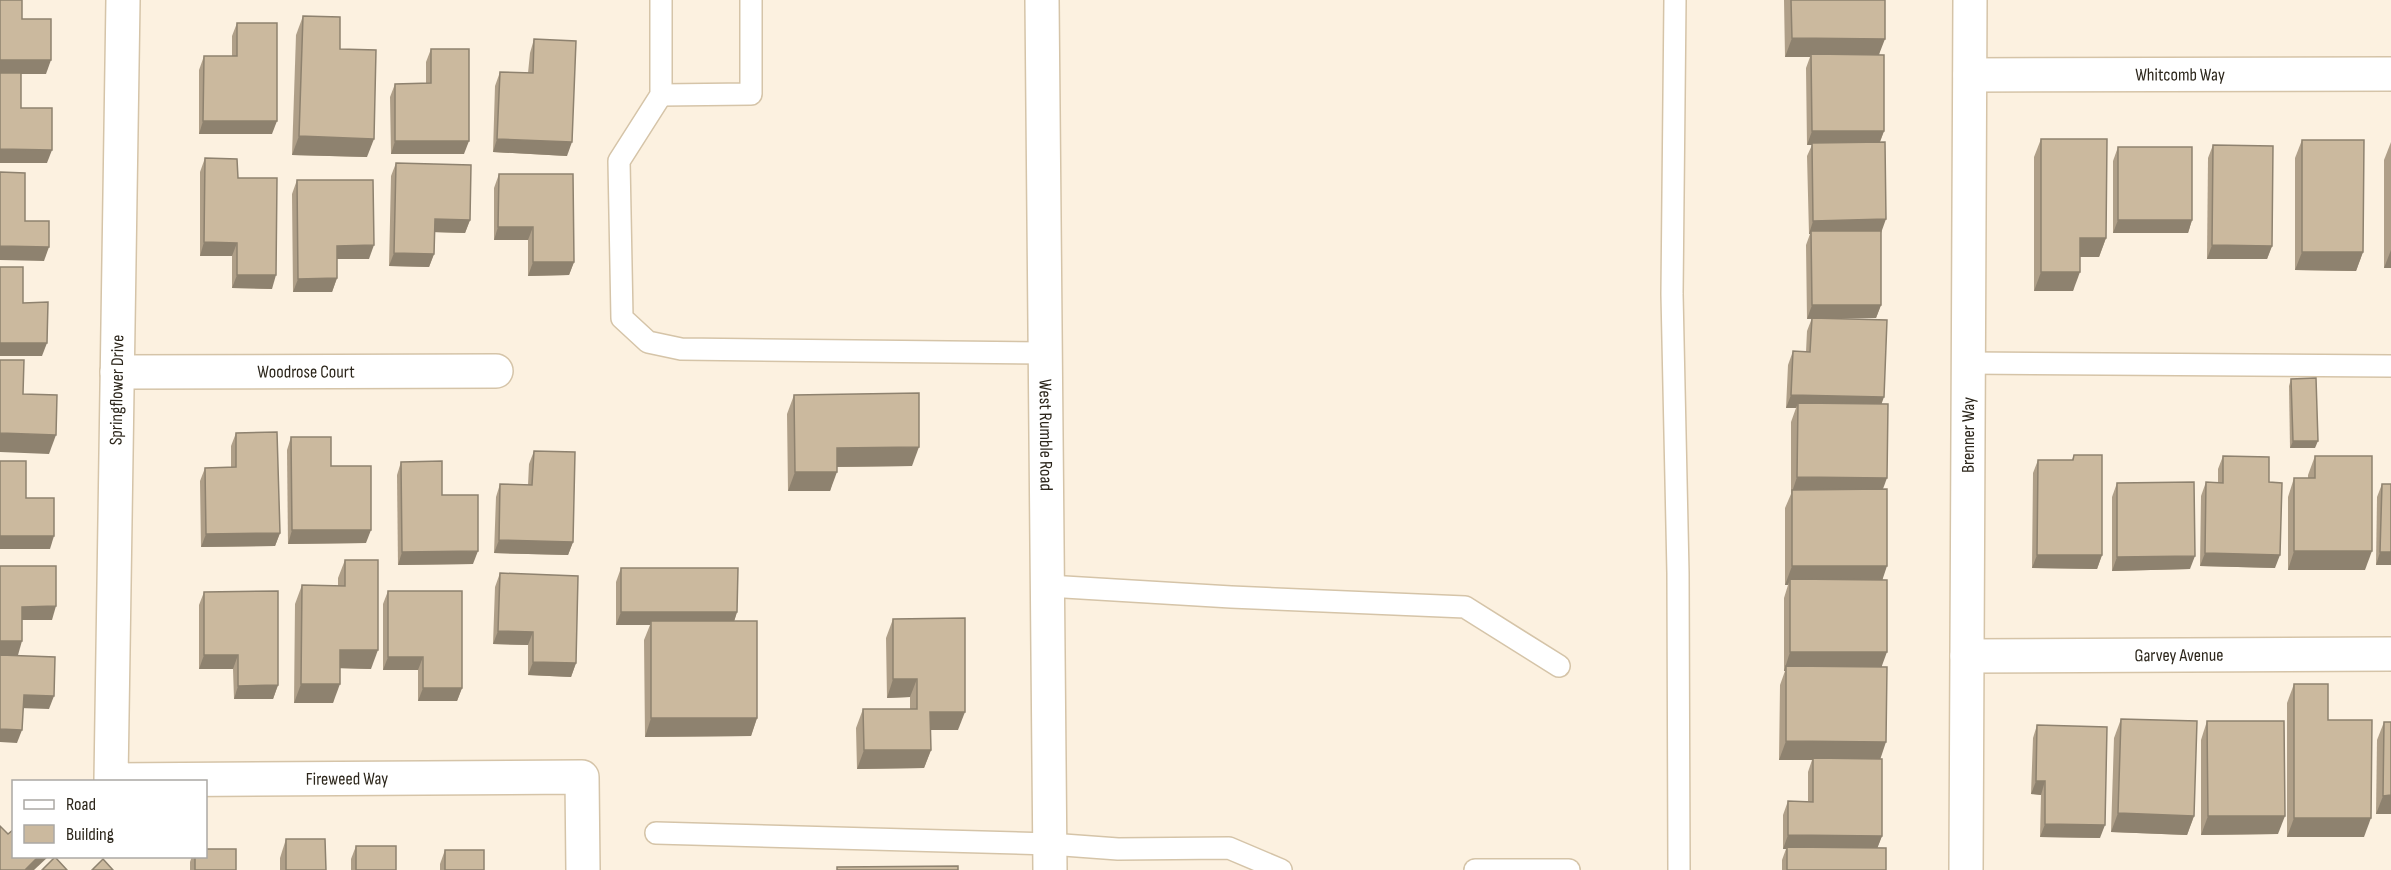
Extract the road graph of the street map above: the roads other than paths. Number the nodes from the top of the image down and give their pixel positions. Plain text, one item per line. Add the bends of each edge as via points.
1 (123, 0) edge
2 (660, 0) edge
3 (751, 0) edge
4 (1042, 0) edge
5 (1676, 0) edge
6 (1970, 0) edge
7 (2391, 74) edge
8 (1970, 75) junction
9 (661, 95) junction
10 (1046, 353) junction
11 (1968, 363) junction
12 (2391, 366) edge
13 (496, 371) dead end
14 (117, 372) junction
15 (1048, 586) junction
16 (2391, 654) edge
17 (1967, 656) junction
18 (1559, 666) dead end
19 (111, 780) joint
20 (657, 833) dead end
21 (1050, 857) edge
22 (583, 870) edge
23 (1281, 870) edge
24 (1475, 870) edge
25 (1569, 870) edge
26 (1679, 870) edge
27 (1966, 870) edge

1 - 14 street, Springflower Drive
2 - 9 lane
3 - 9 lane via 752,94
4 - 10 street, West Rumble Road
5 - 26 lane via 1672,294
6 - 8 street, Brenner Way
7 - 8 street, Whitcomb Way
8 - 11 street, Brenner Way
9 - 10 lane via 619,161 622,318 648,342 681,349
10 - 15 street, West Rumble Road
11 - 12 lane
11 - 17 street, Brenner Way
13 - 14 street, Woodrose Court
14 - 19 street, Springflower Drive
15 - 18 lane via 1465,607
15 - 21 street, West Rumble Road
16 - 17 street, Garvey Avenue
17 - 27 street, Brenner Way
19 - 22 street, Fireweed Way via 582,777
20 - 21 lane
21 - 23 lane via 1118,849 1229,848
24 - 25 lane

